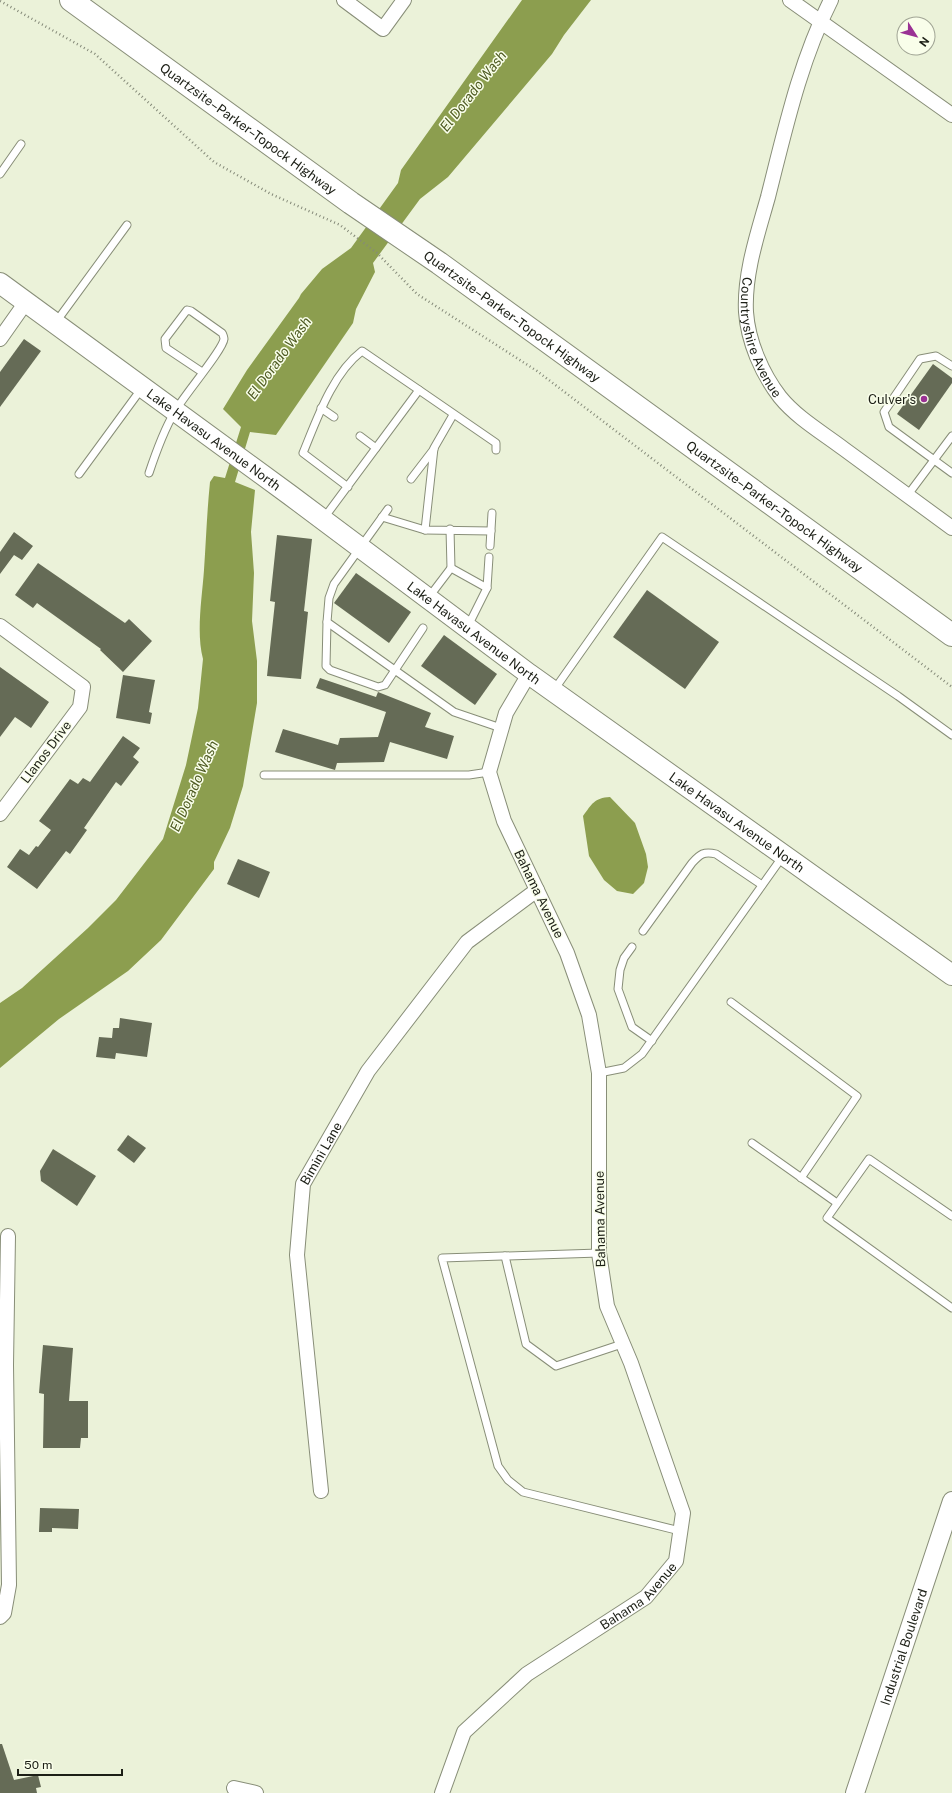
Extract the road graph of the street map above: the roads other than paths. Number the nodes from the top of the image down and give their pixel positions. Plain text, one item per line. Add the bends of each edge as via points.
1 (71, 0) edge
2 (344, 0) edge
3 (404, 0) edge
4 (790, 0) edge
5 (831, 0) edge
6 (820, 21) junction
7 (952, 115) edge
8 (21, 144) dead end
9 (0, 174) edge
10 (126, 225) dead end
11 (0, 283) edge
12 (26, 302) junction
13 (54, 323) junction
14 (0, 339) edge
15 (952, 366) edge
16 (202, 372) junction
17 (142, 388) junction
18 (419, 390) junction
19 (321, 408) junction
20 (174, 412) junction
21 (453, 415) junction
22 (334, 417) dead end
23 (360, 436) dead end
24 (952, 436) edge
25 (376, 448) junction
26 (434, 448) junction
27 (496, 450) dead end
28 (934, 460) junction
29 (149, 473) dead end
30 (952, 473) edge
31 (79, 474) dead end
32 (411, 478) dead end
33 (348, 486) junction
34 (908, 496) junction
35 (388, 509) dead end
36 (492, 513) dead end
37 (382, 517) junction
38 (323, 520) junction
39 (952, 528) edge
40 (450, 529) junction
41 (425, 530) junction
42 (490, 531) junction
43 (490, 546) dead end
44 (359, 547) junction
45 (489, 557) dead end
46 (451, 568) junction
47 (487, 588) junction
48 (428, 598) junction
49 (327, 622) junction
50 (0, 626) edge
51 (423, 628) dead end
52 (467, 628) junction
53 (952, 635) edge
54 (395, 670) junction
55 (529, 674) junction
56 (554, 690) junction
57 (501, 728) junction
58 (952, 735) edge
59 (489, 772) junction
60 (264, 775) dead end
61 (0, 814) edge
62 (784, 855) junction
63 (762, 885) junction
64 (537, 890) junction
65 (644, 931) dead end
66 (632, 947) dead end
67 (952, 975) edge
68 (731, 1002) dead end
69 (652, 1041) junction
70 (599, 1073) junction
71 (752, 1143) dead end
72 (801, 1178) junction
73 (837, 1203) junction
74 (952, 1216) edge
75 (8, 1236) dead end
76 (599, 1253) junction
77 (505, 1256) junction
78 (952, 1308) edge
79 (622, 1344) junction
80 (321, 1491) dead end
81 (952, 1501) edge
82 (680, 1531) junction
83 (0, 1617) edge
84 (234, 1788) dead end
85 (256, 1793) edge
86 (442, 1793) edge
87 (855, 1793) edge

1 - 53 highway, Quartzsite–Parker–Topock Highway
2 - 3 street via 383,30
4 - 6 street
5 - 6 street, Countryshire Avenue
6 - 7 street
6 - 34 street, Countryshire Avenue via 796,89 752,257 746,312 750,336 762,368 781,397 806,421
8 - 9 lane
10 - 13 lane
11 - 12 main road, Lake Havasu Avenue North
12 - 13 main road, Lake Havasu Avenue North
12 - 14 street
13 - 17 main road, Lake Havasu Avenue North
15 - 28 lane via 936,356 920,359 884,412 889,427
16 - 16 lane via 224,339 222,333 187,310 165,340 165,344 166,348
16 - 20 lane
17 - 20 main road, Lake Havasu Avenue North
17 - 31 lane
18 - 19 lane via 362,350 351,359
18 - 21 lane
18 - 25 lane
19 - 22 lane
19 - 33 lane via 303,453
20 - 29 lane
20 - 38 main road, Lake Havasu Avenue North
21 - 26 lane
21 - 27 lane via 496,443
23 - 25 lane
24 - 28 lane
25 - 33 lane
26 - 32 lane
26 - 41 lane
28 - 30 lane
28 - 34 lane
33 - 38 lane
34 - 39 street, Countryshire Avenue
35 - 37 lane
36 - 42 lane
37 - 41 lane
37 - 44 lane
38 - 44 main road, Lake Havasu Avenue North
40 - 41 lane
40 - 42 lane
40 - 46 lane
42 - 43 lane
44 - 48 main road, Lake Havasu Avenue North
44 - 49 lane via 334,584 329,598
45 - 47 lane
46 - 47 lane
46 - 48 lane
47 - 52 lane
48 - 52 main road, Lake Havasu Avenue North
49 - 54 lane
49 - 54 lane via 326,666 330,670 378,687 385,685
50 - 61 street, Llanos Drive via 83,686 80,707
51 - 54 lane
52 - 55 main road, Lake Havasu Avenue North
54 - 57 lane via 454,712
55 - 56 main road, Lake Havasu Avenue North
55 - 57 street via 506,713
56 - 58 lane via 662,537
56 - 62 main road, Lake Havasu Avenue North
57 - 59 street
59 - 60 lane via 469,775
59 - 64 street, Bahama Avenue via 504,821
62 - 63 lane
62 - 67 main road, Lake Havasu Avenue North
63 - 65 lane via 716,854 707,852 692,863
63 - 69 lane
64 - 70 street, Bahama Avenue via 567,952 589,1015
64 - 80 street, Bimini Lane via 467,942 368,1071 303,1184 297,1255
66 - 69 lane via 624,958 618,989 632,1027
68 - 72 lane via 857,1096
69 - 70 lane via 642,1054 624,1068
70 - 76 street, Bahama Avenue
71 - 72 lane
72 - 73 lane
73 - 74 lane via 869,1159
73 - 78 lane via 827,1218
75 - 83 street via 6,1365 10,1585 4,1613
76 - 77 lane
76 - 79 street, Bahama Avenue via 607,1306
77 - 79 lane via 526,1344 556,1366
77 - 82 lane via 442,1258 498,1466 508,1480 523,1492
79 - 82 street, Bahama Avenue via 631,1363 683,1513
81 - 87 street, Industrial Boulevard
82 - 86 street, Bahama Avenue via 676,1561 646,1597 526,1674 464,1732
84 - 85 street

